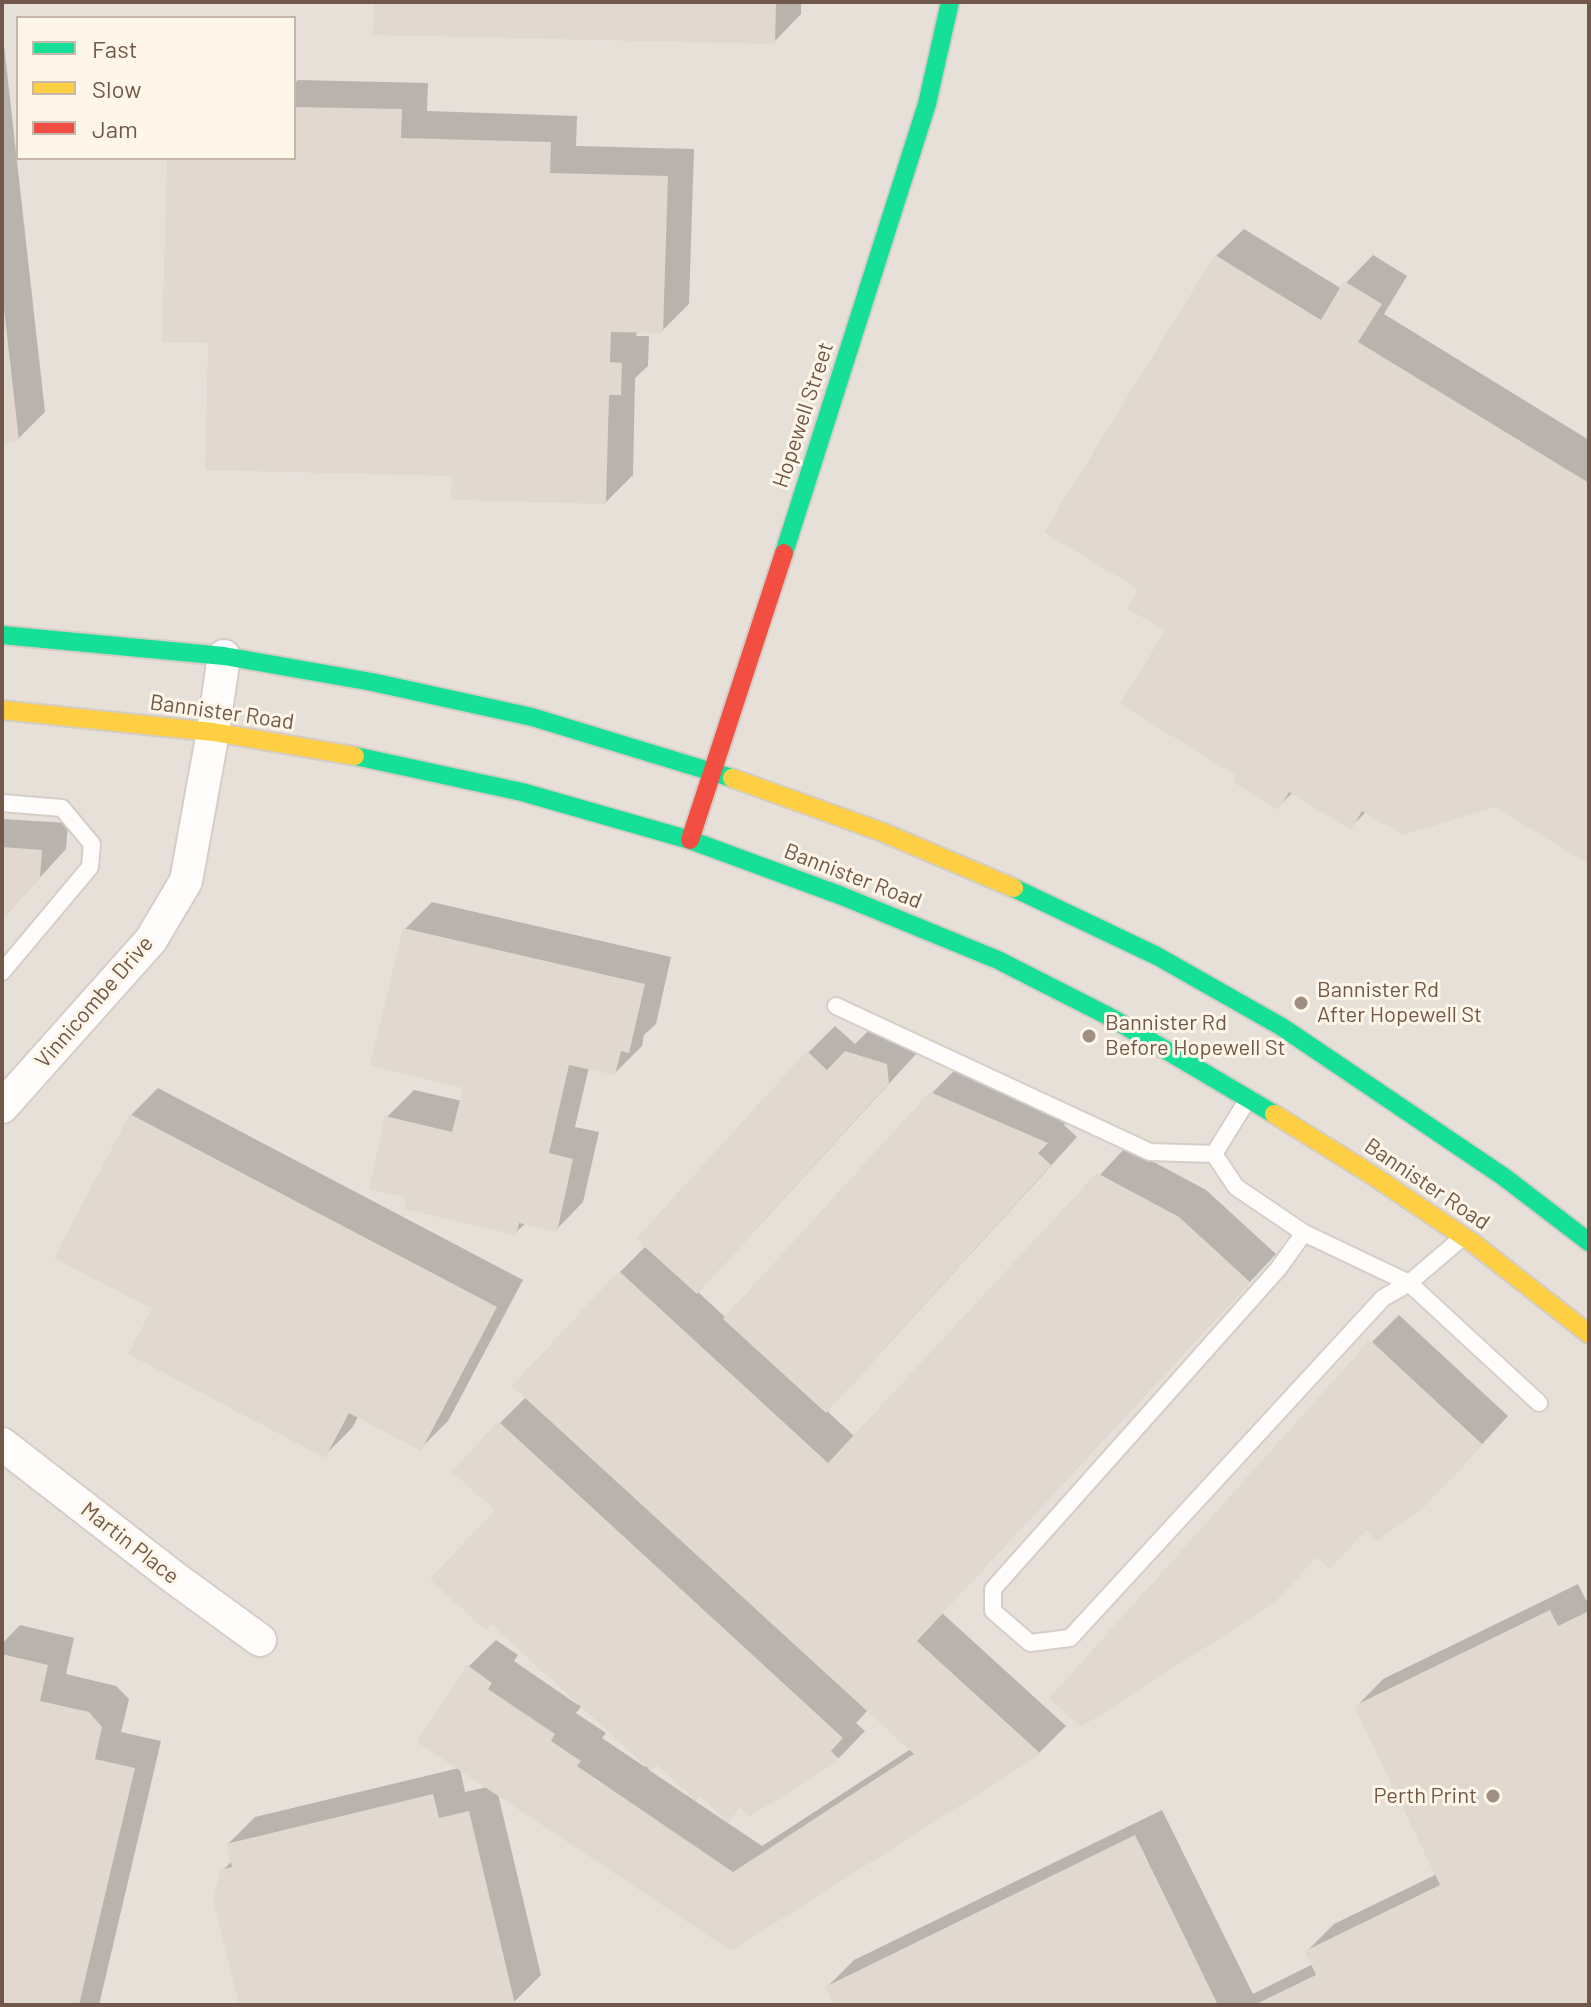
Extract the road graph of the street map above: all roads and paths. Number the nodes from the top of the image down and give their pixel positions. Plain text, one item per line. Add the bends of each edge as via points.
1 (950, 2) edge
2 (2, 635) edge
3 (224, 656) junction
4 (2, 710) edge
5 (213, 732) junction
6 (714, 771) junction
7 (2, 803) edge
8 (690, 840) junction
9 (2, 972) edge
10 (836, 1006) dead end
11 (1249, 1098) junction
12 (2, 1107) edge
13 (1214, 1154) junction
14 (1304, 1233) junction
15 (1464, 1236) junction
16 (1589, 1242) edge
17 (1409, 1283) junction
18 (1589, 1334) edge
19 (1539, 1403) dead end
20 (2, 1444) edge
21 (260, 1640) dead end

1 - 6 main road, Hopewell Street via 922,119
2 - 3 main road
3 - 5 street, Vinnicombe Drive
3 - 6 main road via 532,717
4 - 5 main road, Bannister Road
5 - 8 main road, Bannister Road via 522,792
5 - 12 street, Vinnicombe Drive via 186,881 151,940
6 - 8 main road, Hopewell Street
6 - 16 main road via 882,832 1037,897 1157,956 1282,1027 1504,1177
7 - 9 lane via 62,808 92,844 90,867
8 - 11 main road, Bannister Road via 998,960 1110,1017
10 - 13 lane via 1150,1152
11 - 13 lane
11 - 15 main road, Bannister Road
13 - 14 lane via 1236,1187
14 - 17 lane
14 - 17 lane via 1278,1269 993,1589 993,1611 1030,1643 1070,1638 1383,1298
15 - 17 lane
15 - 18 main road, Bannister Road
17 - 19 lane
20 - 21 street, Martin Place

